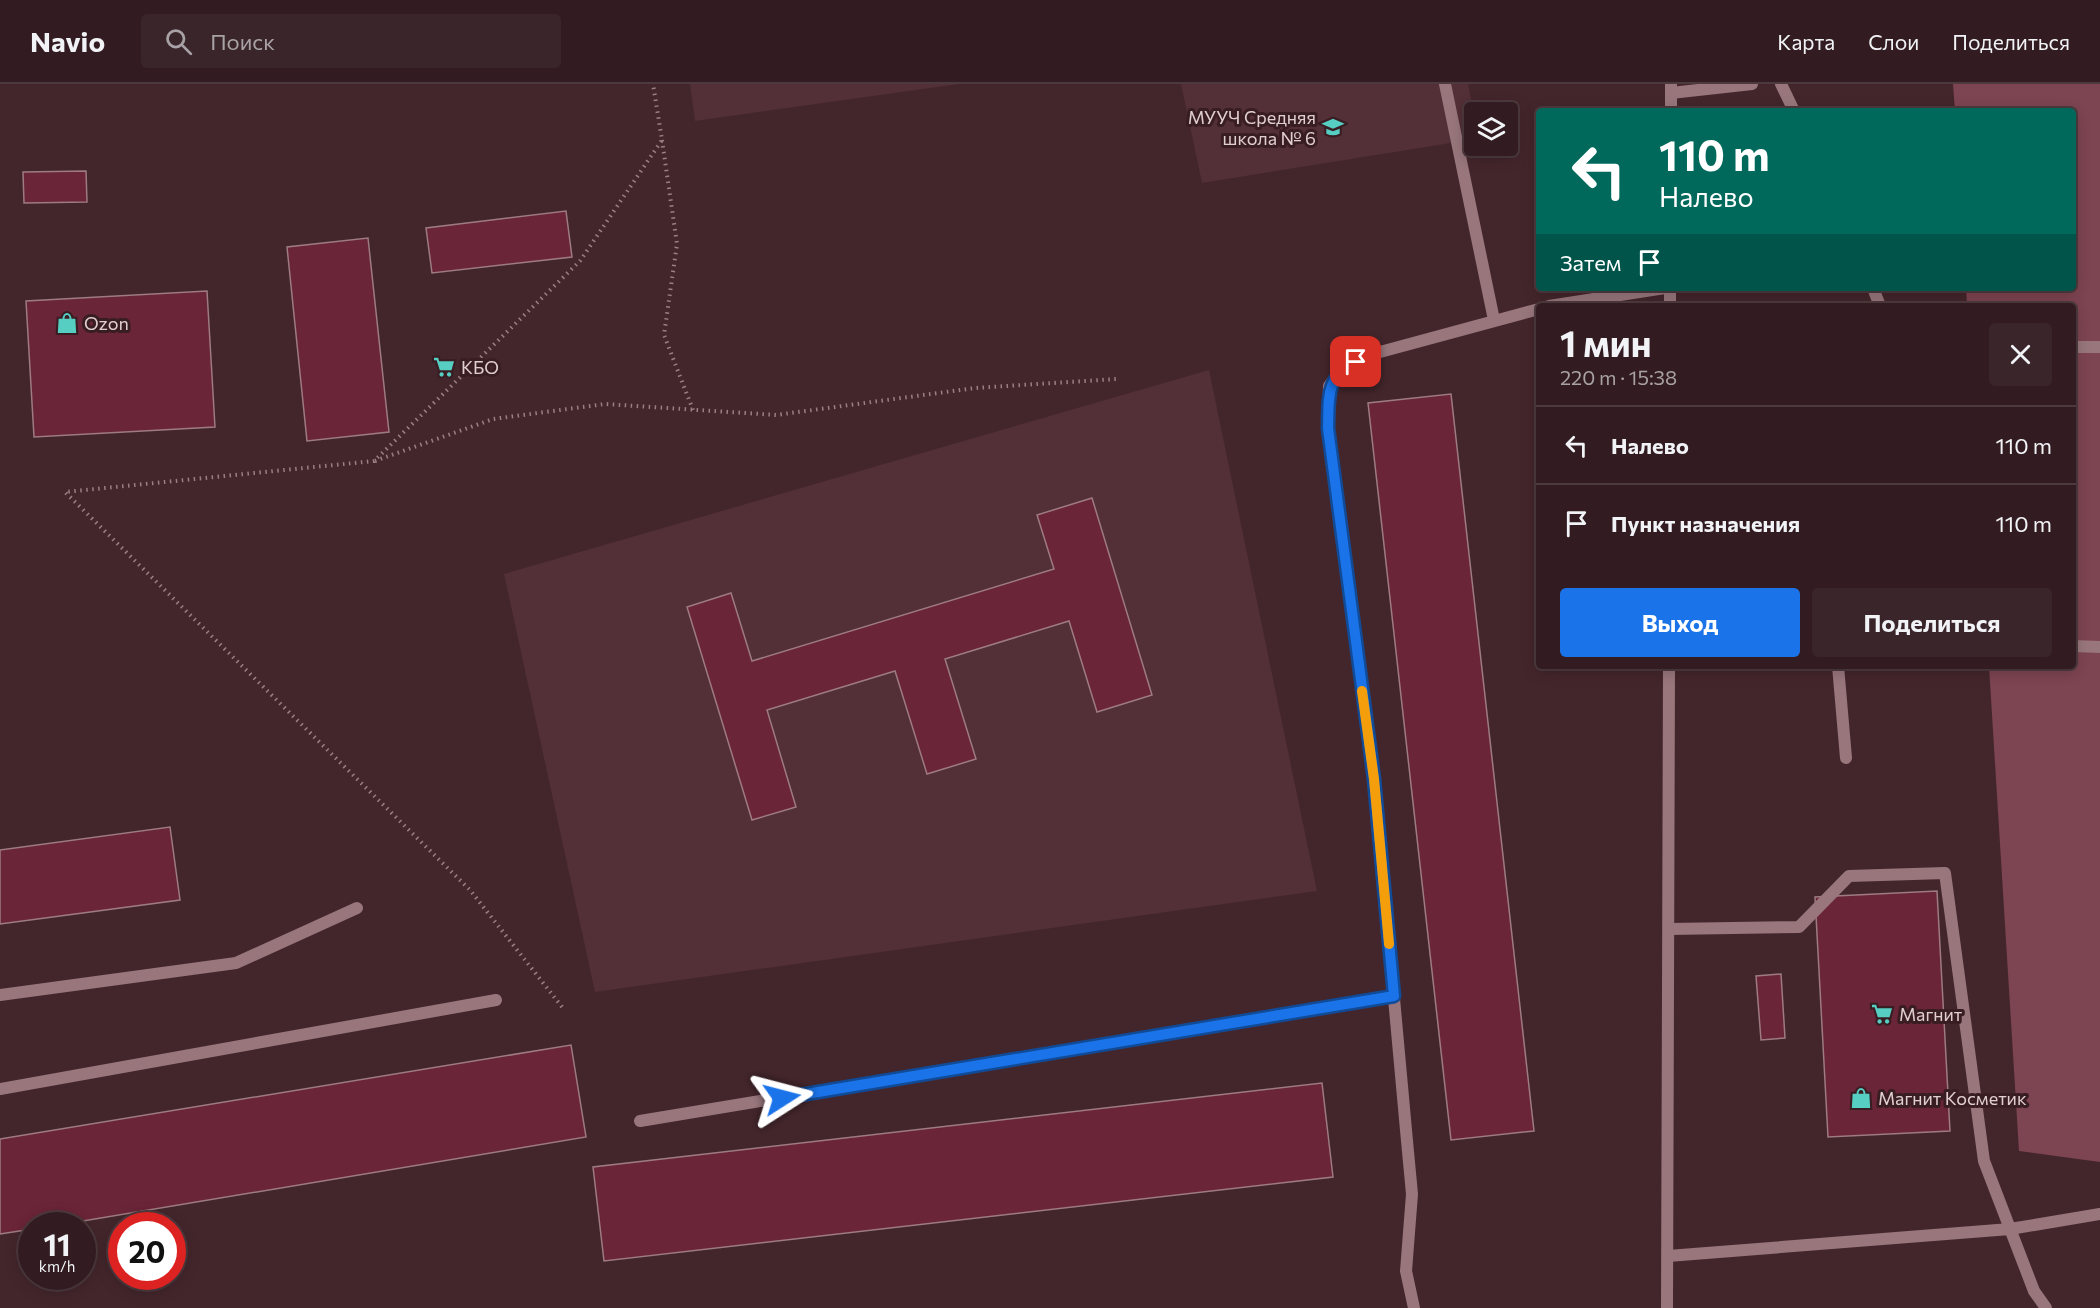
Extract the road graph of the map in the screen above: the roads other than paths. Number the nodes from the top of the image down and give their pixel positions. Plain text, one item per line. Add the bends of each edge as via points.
1 (1445, 84) edge
2 (1752, 84) edge
3 (1781, 84) edge
4 (1671, 88) edge
5 (1671, 108) edge
6 (1793, 108) edge
7 (1646, 291) edge
8 (1568, 303) edge
9 (1536, 310) edge
10 (1494, 320) junction
11 (2076, 347) edge
12 (2100, 347) edge
13 (2076, 646) edge
14 (2100, 647) edge
15 (1669, 669) edge
16 (1838, 669) edge
17 (1846, 758) dead end
18 (357, 908) dead end
19 (1669, 929) junction
20 (0, 995) edge
21 (1394, 996) junction
22 (496, 1000) dead end
23 (0, 1089) edge
24 (640, 1121) dead end
25 (2100, 1214) edge
26 (2010, 1229) junction
27 (1668, 1256) junction
28 (1414, 1308) edge
29 (1667, 1308) edge
30 (2046, 1308) edge

1 - 10 street
2 - 4 street
3 - 6 street
4 - 5 street
7 - 8 street
9 - 10 street
10 - 21 street via 1369,355 1342,369 1329,387 1328,428 1374,779
11 - 12 street
13 - 14 street
15 - 19 street
16 - 17 street
18 - 20 street via 236,963
19 - 26 street via 1799,927 1849,876 1946,873 1984,1161
19 - 27 street
21 - 24 street
21 - 28 street via 1412,1194 1406,1271
22 - 23 street
25 - 26 street
26 - 27 street
26 - 30 street via 2034,1291
27 - 29 street

